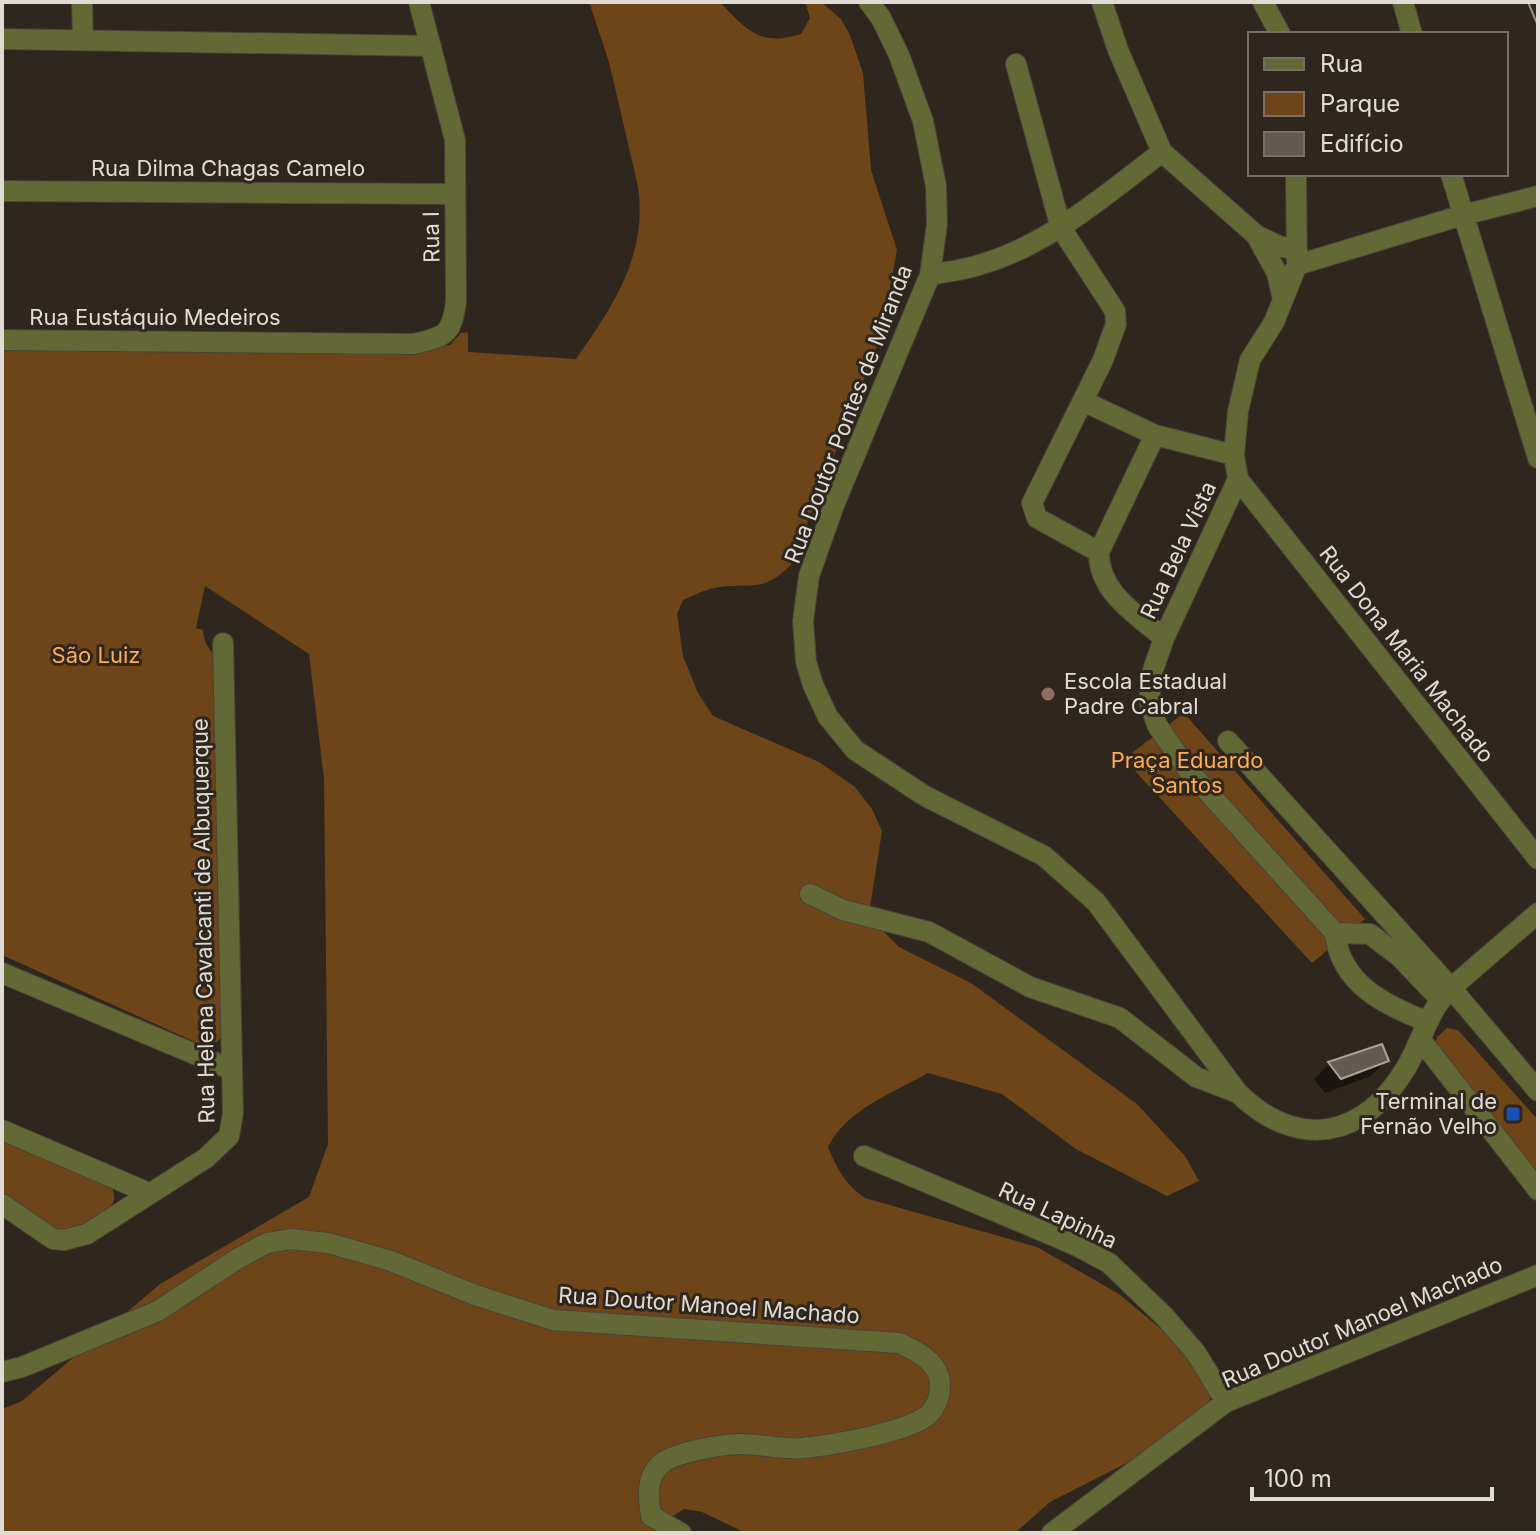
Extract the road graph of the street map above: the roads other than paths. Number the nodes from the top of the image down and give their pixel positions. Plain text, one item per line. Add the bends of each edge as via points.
1 (82, 2) edge
2 (419, 2) edge
3 (869, 2) edge
4 (1102, 2) edge
5 (1263, 2) edge
6 (1403, 2) edge
7 (1279, 32) edge
8 (1411, 32) edge
9 (2, 39) edge
10 (83, 39) junction
11 (431, 46) junction
12 (1016, 64) dead end
13 (1162, 152) junction
14 (1296, 176) edge
15 (1452, 176) edge
16 (2, 191) edge
17 (454, 194) junction
18 (1538, 196) edge
19 (1463, 215) junction
20 (1061, 228) junction
21 (1256, 235) junction
22 (1297, 258) junction
23 (930, 275) junction
24 (1283, 300) junction
25 (2, 340) edge
26 (307, 342) joint
27 (1083, 401) junction
28 (1155, 435) junction
29 (1234, 455) junction
30 (1538, 458) edge
31 (1238, 479) junction
32 (1099, 552) junction
33 (1164, 638) junction
34 (223, 643) dead end
35 (1228, 741) dead end
36 (1538, 859) edge
37 (810, 894) dead end
38 (1538, 913) edge
39 (1335, 933) junction
40 (2, 973) edge
41 (1445, 994) junction
42 (1423, 1030) junction
43 (230, 1069) junction
44 (1538, 1091) edge
45 (1238, 1093) junction
46 (2, 1130) edge
47 (864, 1156) dead end
48 (1538, 1190) edge
49 (149, 1193) junction
50 (2, 1204) edge
51 (1538, 1275) edge
52 (2, 1372) edge
53 (1226, 1402) junction
54 (681, 1533) edge
55 (1052, 1533) edge

1 - 10 street
2 - 11 street, Rua I
3 - 23 street, Rua Doutor Pontes de Miranda via 899,55 923,121 936,186
4 - 13 street
5 - 7 street
6 - 8 street
9 - 10 street
10 - 11 street
11 - 17 street, Rua I via 455,140
12 - 20 street
13 - 20 street
13 - 21 street
14 - 22 street, Rua Bela Vista
15 - 19 street
16 - 17 street, Rua Dilma Chagas Camelo
17 - 26 street, Rua I via 456,301 448,332 413,344
18 - 19 street
19 - 22 street
19 - 30 street
20 - 23 street via 979,265
20 - 27 street via 1115,311 1116,324
21 - 22 street
21 - 24 street via 1277,273
22 - 24 street, Rua Bela Vista
23 - 45 street, Rua Doutor Pontes de Miranda via 809,576 803,621 813,685 828,717 855,750 925,796 1044,856 1096,902
24 - 29 street, Rua Bela Vista via 1250,360
25 - 26 street, Rua Eustáquio Medeiros
27 - 28 street
27 - 32 street via 1032,503 1037,518
28 - 29 street
28 - 32 street
29 - 31 street, Rua Bela Vista
31 - 33 street, Rua Bela Vista
31 - 36 street, Rua Dona Maria Machado
32 - 33 street via 1104,581
33 - 39 street, Rua Bela Vista via 1149,700 1157,725 1188,770
34 - 43 street, Rua Helena Cavalcanti de Albuquerque
35 - 41 street
37 - 45 street, Rua Doutor Pontes de Miranda via 843,910 929,932 1030,987 1120,1018 1196,1077
38 - 41 street, Rua Doutor Pontes de Miranda
39 - 41 street via 1370,934
39 - 42 street via 1337,951 1356,980
40 - 43 street
41 - 42 street, Rua Doutor Pontes de Miranda
41 - 44 street
42 - 45 street, Rua Doutor Pontes de Miranda via 1405,1070 1382,1101 1322,1132 1289,1127 1258,1112
42 - 48 street
43 - 49 street, Rua Helena Cavalcanti de Albuquerque via 229,1136 206,1158
46 - 49 street
47 - 53 street, Rua Lapinha via 1109,1263 1196,1353
49 - 50 street, Rua Helena Cavalcanti de Albuquerque via 87,1234 64,1240 53,1239
51 - 53 street, Rua Doutor Manoel Machado
52 - 54 street, Rua Doutor Manoel Machado via 158,1311 237,1259 267,1243 291,1239 328,1243 391,1261 553,1320 899,1343 920,1353 936,1370 939,1400 927,1415 892,1431 802,1448 736,1444 663,1462 647,1493 651,1516
53 - 55 street, Rua Doutor Manoel Machado

